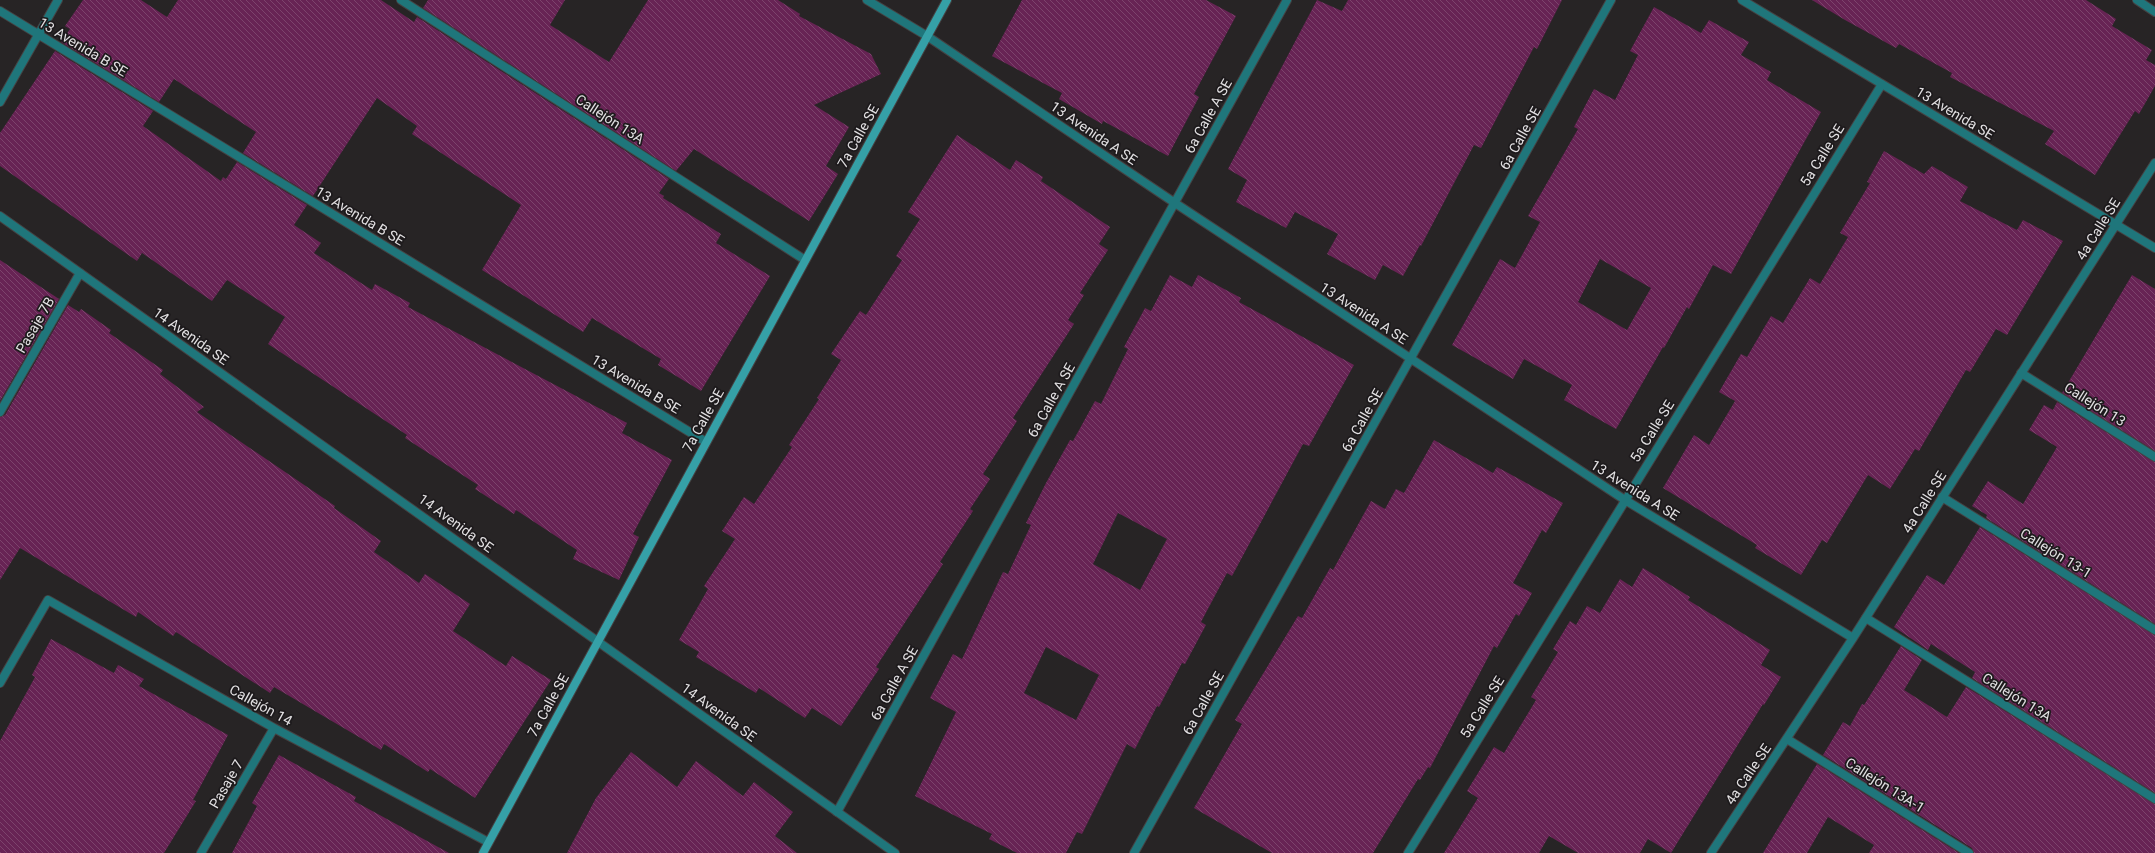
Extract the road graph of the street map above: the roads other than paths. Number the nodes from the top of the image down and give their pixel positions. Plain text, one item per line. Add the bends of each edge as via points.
1 (58, 0) edge
2 (401, 0) edge
3 (867, 0) edge
4 (947, 0) edge
5 (1287, 0) edge
6 (1611, 0) edge
7 (1742, 0) edge
8 (2137, 0) edge
9 (0, 11) edge
10 (2155, 12) edge
11 (38, 35) junction
12 (927, 36) junction
13 (1882, 84) junction
14 (0, 102) edge
15 (2155, 162) edge
16 (1175, 203) junction
17 (0, 216) edge
18 (2116, 224) junction
19 (2155, 248) edge
20 (805, 260) junction
21 (80, 273) junction
22 (1411, 359) junction
23 (2021, 373) junction
24 (0, 412) edge
25 (706, 442) junction
26 (2155, 457) edge
27 (1942, 497) junction
28 (1625, 500) junction
29 (1866, 618) junction
30 (2155, 630) edge
31 (1853, 638) junction
32 (598, 641) junction
33 (0, 683) edge
34 (274, 728) junction
35 (1787, 739) junction
36 (2155, 799) edge
37 (838, 812) junction
38 (488, 842) junction
39 (201, 853) edge
40 (482, 853) edge
41 (895, 853) edge
42 (1134, 853) edge
43 (1408, 853) edge
44 (1711, 853) edge
45 (1969, 853) edge

1 - 11 street
2 - 20 street, Callejón 13A
3 - 12 street, 13 Avenida A SE
4 - 12 main road, 7a Calle SE
5 - 16 street, 6a Calle A SE
6 - 22 street, 6a Calle SE
7 - 13 street, 13 Avenida SE
8 - 10 street
9 - 11 street, 13 Avenida B SE
11 - 14 street
11 - 25 street, 13 Avenida B SE
12 - 16 street, 13 Avenida A SE
12 - 20 main road, 7a Calle SE
13 - 18 street, 13 Avenida SE
13 - 28 street, 5a Calle SE
15 - 18 street, 4a Calle SE
16 - 22 street, 13 Avenida A SE
16 - 37 street, 6a Calle A SE
17 - 21 street, 14 Avenida SE
18 - 19 street, 13 Avenida SE
18 - 23 street, 4a Calle SE
20 - 25 main road, 7a Calle SE
21 - 24 street, Pasaje 7B
21 - 32 street, 14 Avenida SE
22 - 28 street, 13 Avenida A SE
22 - 42 street, 6a Calle SE
23 - 26 street, Callejón 13
23 - 27 street, 4a Calle SE
25 - 32 main road, 7a Calle SE
27 - 29 street, 4a Calle SE
27 - 30 street, Callejón 13-1
28 - 31 street, 13 Avenida A SE
28 - 43 street, 5a Calle SE
29 - 31 street, 4a Calle SE
29 - 36 street, Callejón 13A
31 - 35 street, 4a Calle SE
32 - 37 street, 14 Avenida SE
32 - 38 main road, 7a Calle SE
33 - 34 street, Callejón 14 via 48,600
34 - 38 street, Callejón 14
34 - 39 street, Pasaje 7
35 - 44 street, 4a Calle SE
35 - 45 street, Callejón 13A-1
37 - 41 street, 14 Avenida SE
38 - 40 main road, 7a Calle SE

